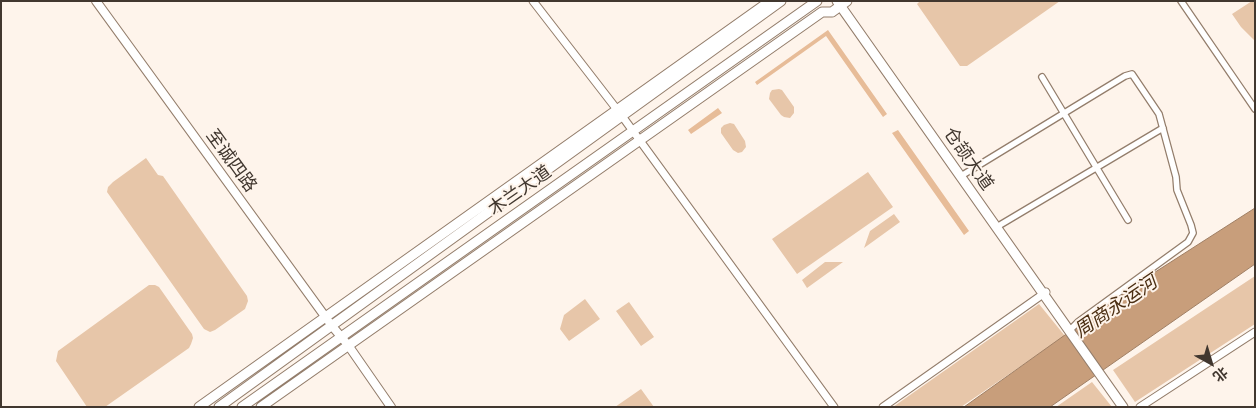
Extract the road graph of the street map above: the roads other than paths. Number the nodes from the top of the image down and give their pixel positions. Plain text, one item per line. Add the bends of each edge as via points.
1 (96, 1) edge
2 (532, 1) edge
3 (770, 1) edge
4 (782, 1) edge
5 (817, 1) edge
6 (1181, 1) edge
7 (843, 2) edge
8 (1042, 77) dead end
9 (1255, 109) edge
10 (620, 113) junction
11 (1064, 113) junction
12 (1163, 128) junction
13 (632, 131) junction
14 (640, 141) junction
15 (1096, 168) junction
16 (963, 175) junction
17 (1128, 220) dead end
18 (1000, 225) junction
19 (1045, 293) junction
20 (325, 316) junction
21 (332, 326) junction
22 (1071, 329) junction
23 (1255, 332) edge
24 (345, 341) junction
25 (1103, 374) junction
26 (199, 407) edge
27 (219, 407) edge
28 (242, 407) edge
29 (261, 407) edge
30 (391, 407) edge
31 (834, 407) edge
32 (883, 407) edge
33 (1123, 407) edge
34 (1128, 407) edge
35 (1140, 407) edge

1 - 20 main road, 至诚四路
2 - 10 street
3 - 10 main road
4 - 10 main road, 木兰大道
5 - 13 main road, 木兰大道
6 - 9 street
7 - 14 main road via 832,12 822,12
7 - 16 main road, 仓颉大道
8 - 11 street
10 - 13 street
10 - 20 main road
10 - 21 main road, 木兰大道
11 - 12 street via 1132,74 1160,114
11 - 15 street
11 - 16 street
12 - 15 street
12 - 22 street via 1177,190 1193,234 1188,242
13 - 14 street
13 - 24 main road, 木兰大道
14 - 24 main road
14 - 31 street
15 - 17 street
15 - 18 street
16 - 18 main road, 仓颉大道
16 - 19 main road, 仓颉大道
18 - 19 main road, 仓颉大道
19 - 22 main road, 仓颉大道
19 - 32 street
20 - 21 main road, 至诚四路
20 - 26 main road
21 - 24 main road, 至诚四路
21 - 27 main road, 木兰大道
22 - 25 main road, 仓颉大道
23 - 35 street
24 - 28 main road, 木兰大道
24 - 29 main road
24 - 30 main road, 至诚四路
25 - 33 main road
25 - 34 main road

